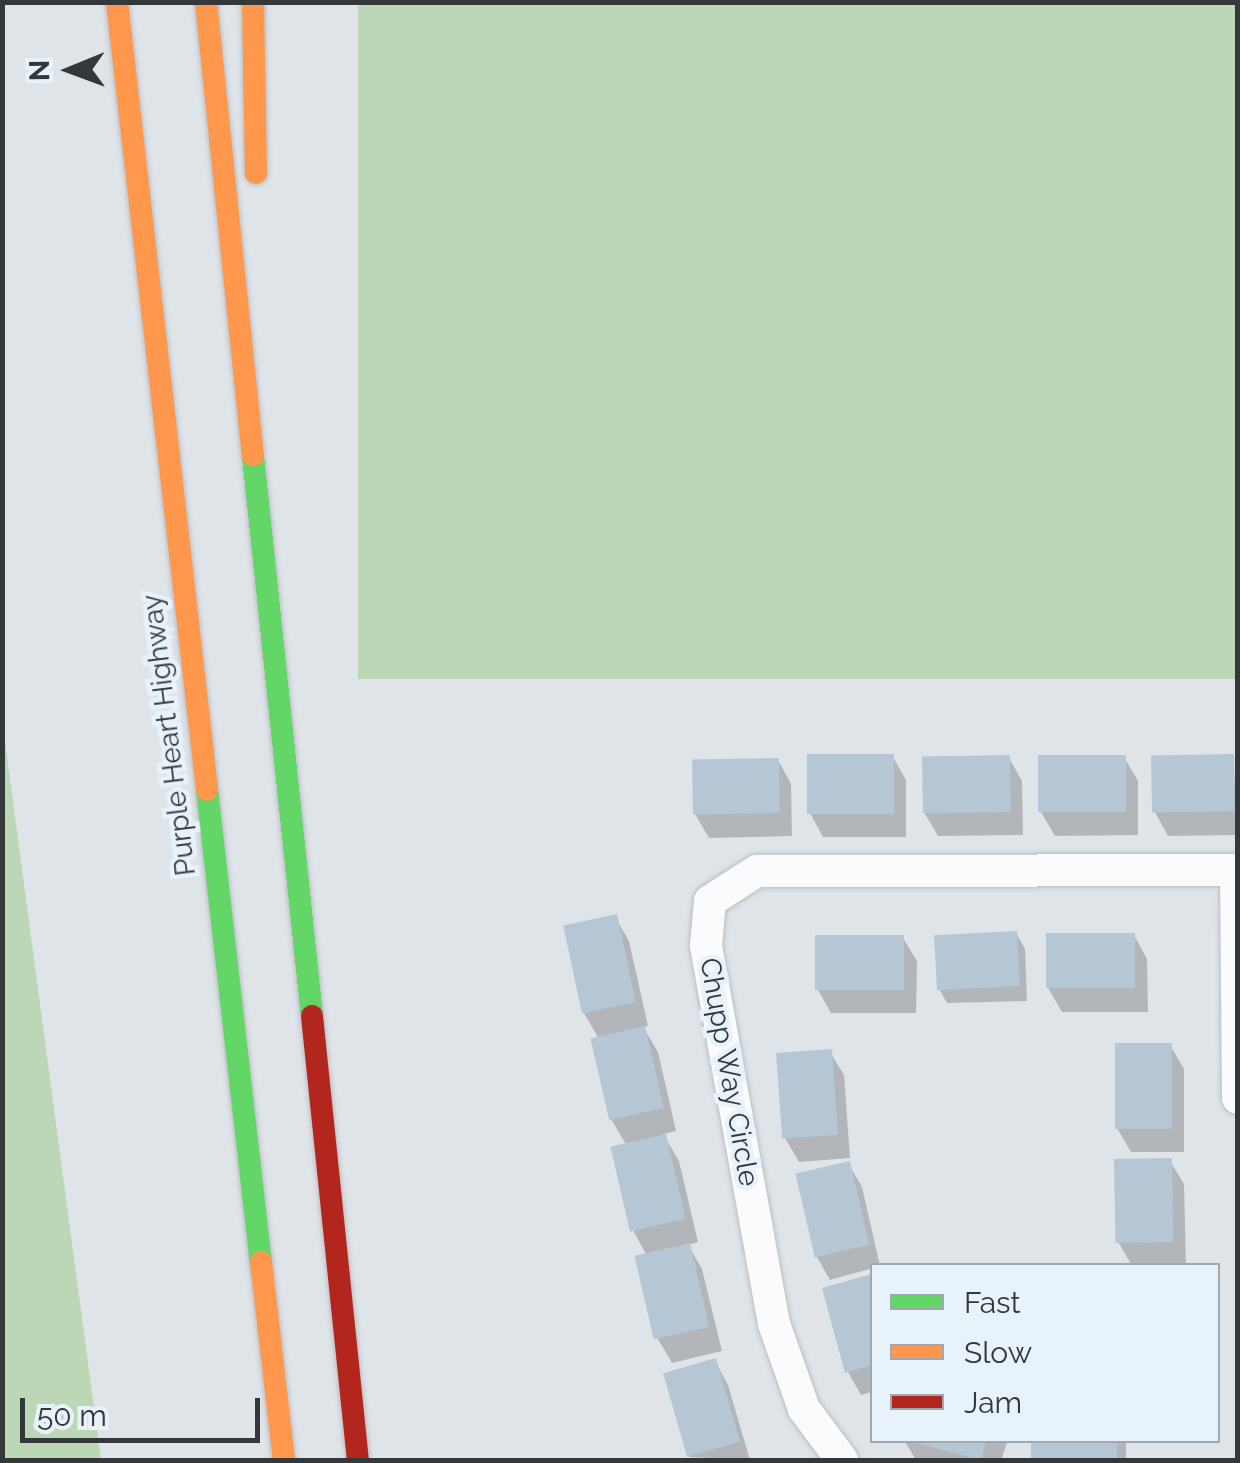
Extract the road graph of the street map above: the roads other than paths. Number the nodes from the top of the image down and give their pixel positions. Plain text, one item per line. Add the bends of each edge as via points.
1 (114, 2) edge
2 (206, 2) edge
3 (254, 2) edge
4 (256, 202) dead end
5 (257, 242) dead end
6 (262, 520) junction
7 (1237, 870) edge
8 (1238, 1098) edge
9 (284, 1460) edge
10 (358, 1460) edge
11 (842, 1460) edge

1 - 9 highway, Purple Heart Highway
2 - 6 highway
3 - 4 highway
5 - 6 highway
6 - 10 highway
7 - 8 street
7 - 11 street, Chupp Way Circle via 757,871 710,902 706,945 774,1324 804,1409

